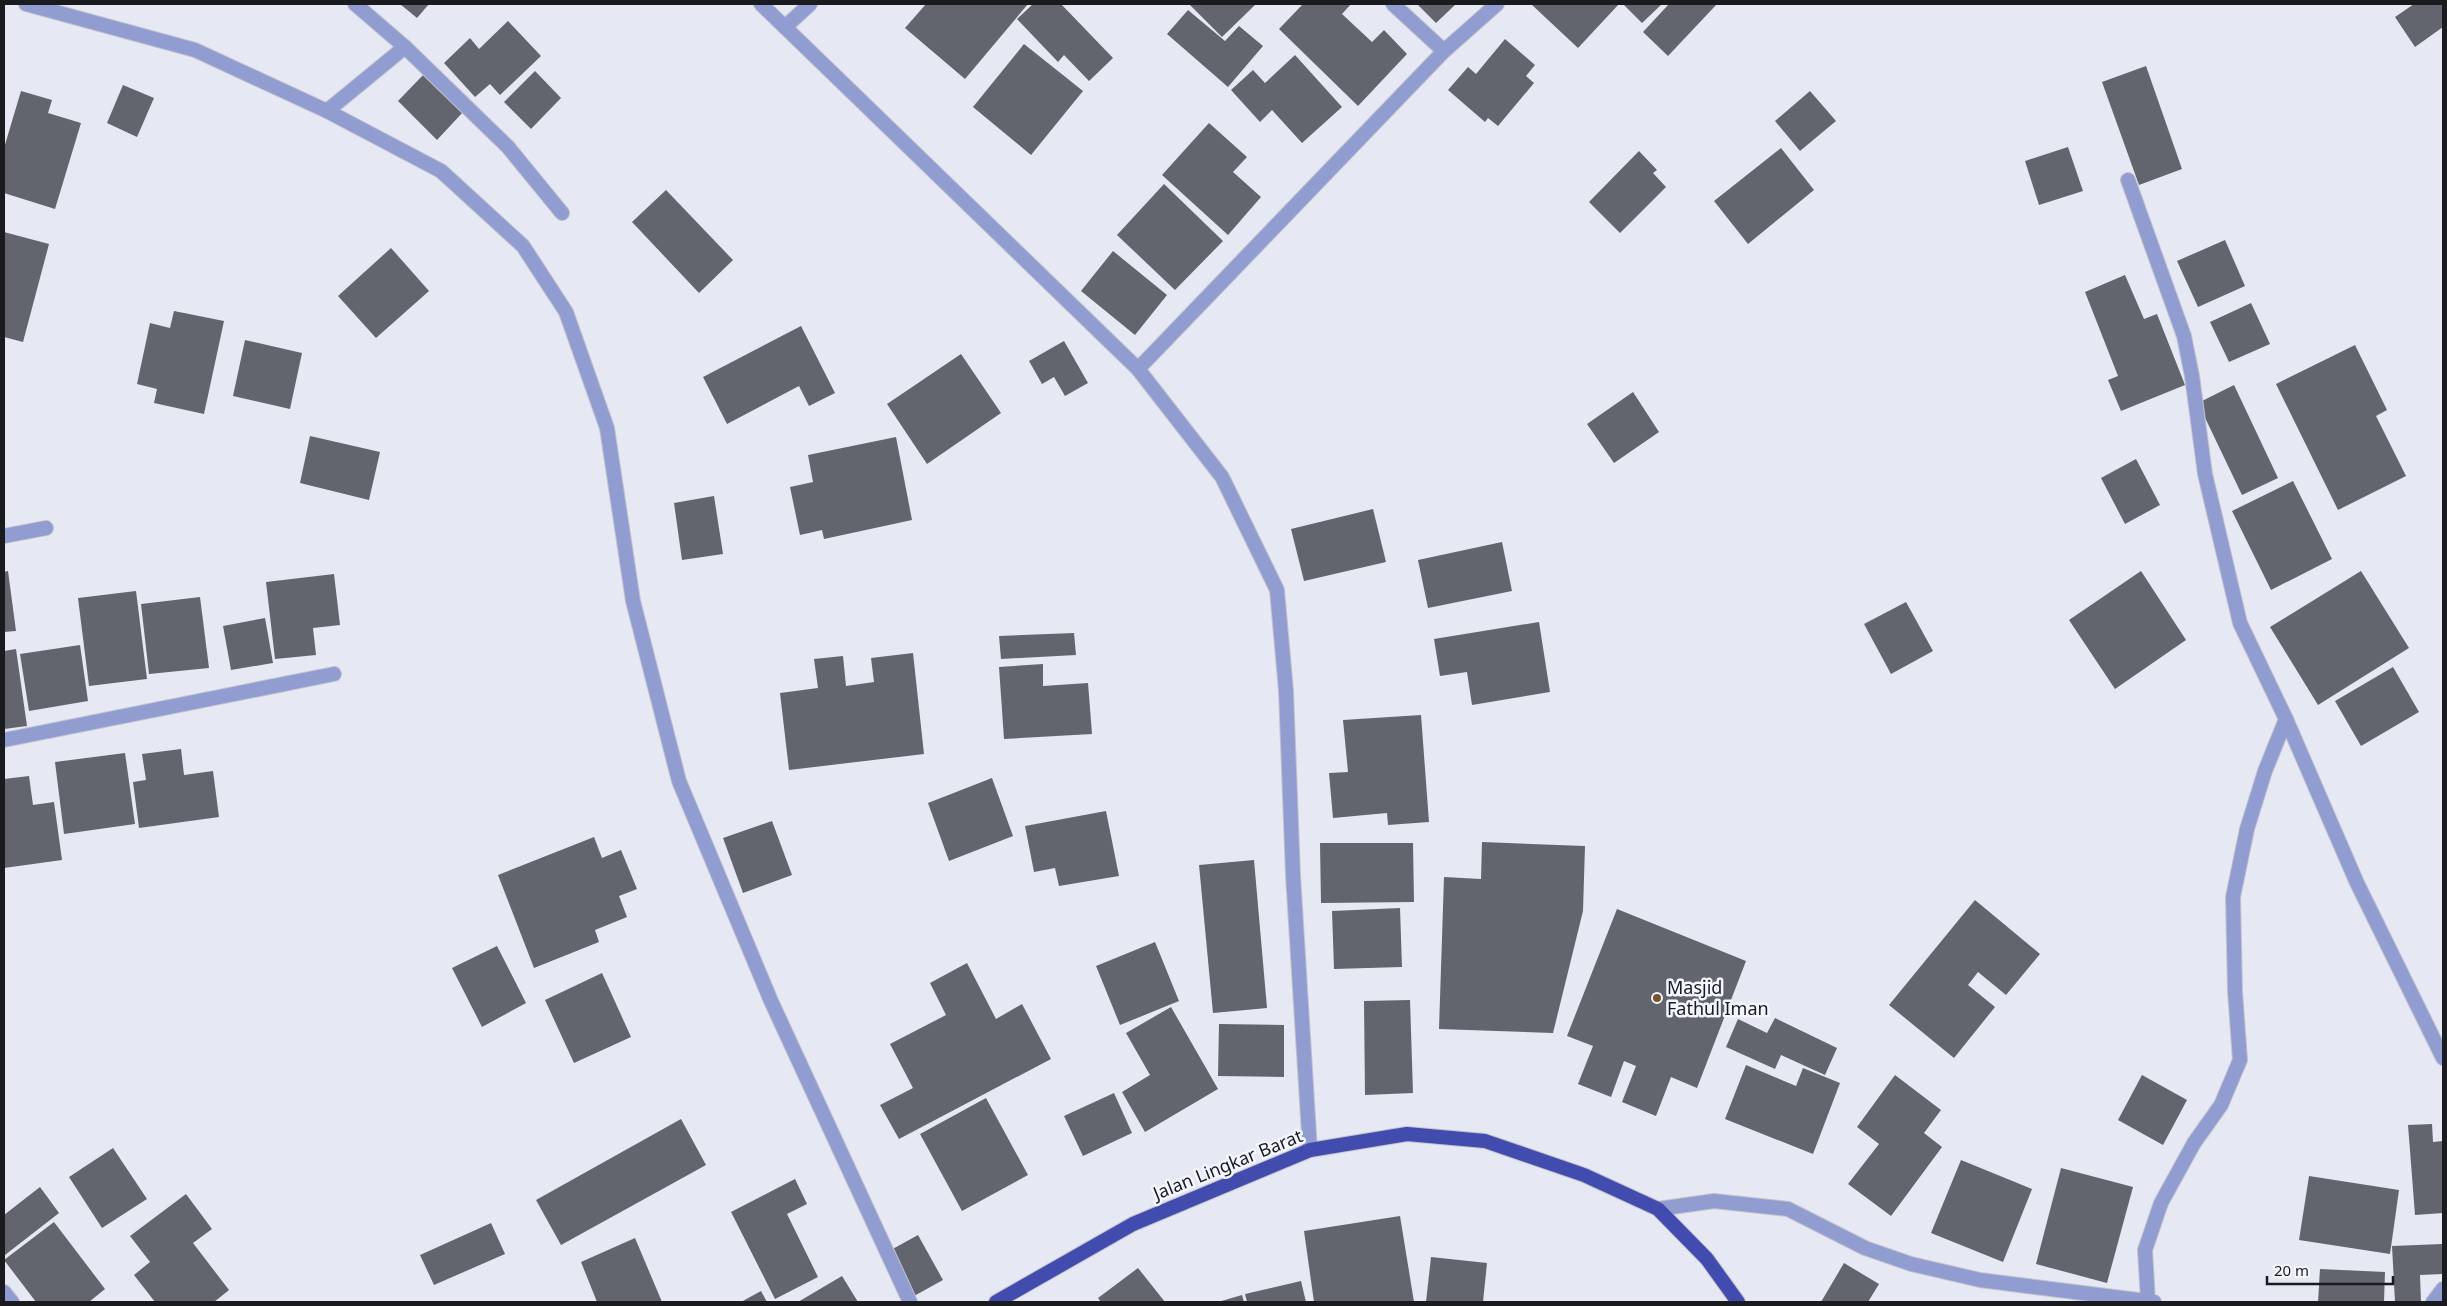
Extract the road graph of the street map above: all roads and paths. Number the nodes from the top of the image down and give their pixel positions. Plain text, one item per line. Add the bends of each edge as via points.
1 (26, 4) edge
2 (355, 4) edge
3 (761, 4) edge
4 (810, 4) edge
5 (1393, 4) edge
6 (1497, 4) edge
7 (785, 27) junction
8 (405, 47) junction
9 (1444, 51) junction
10 (327, 111) junction
11 (2128, 180) dead end
12 (562, 212) dead end
13 (1138, 369) junction
14 (46, 528) dead end
15 (4, 536) edge
16 (334, 674) dead end
17 (2286, 719) junction
18 (4, 740) edge
19 (2443, 1058) edge
20 (1310, 1150) junction
21 (1658, 1209) junction
22 (2443, 1289) edge
23 (4, 1292) edge
24 (12, 1302) edge
25 (910, 1302) edge
26 (996, 1302) edge
27 (1738, 1302) edge
28 (2151, 1302) edge
29 (2433, 1302) edge

1 - 10 street via 195,50
2 - 8 street
3 - 7 street
4 - 7 street
5 - 9 street
6 - 9 street
7 - 13 street
8 - 10 street
8 - 12 street via 508,147
9 - 13 street
10 - 25 street via 441,171 523,246 566,312 607,428 633,601 679,782 771,1002
11 - 17 street via 2184,336 2205,474 2240,622
13 - 20 street via 1222,477 1277,590 1286,691
14 - 15 street
16 - 18 street
17 - 19 street via 2357,883
17 - 28 street via 2247,829 2233,897 2240,1060 2221,1105 2194,1142 2161,1203 2145,1250
20 - 21 highway, Jalan Lingkar Barat via 1407,1134 1485,1141 1584,1175
20 - 26 highway, Jalan Lingkar Barat via 1133,1224
21 - 27 highway, Jalan Lingkar Barat via 1707,1259
21 - 28 street via 1714,1201 1788,1209 1865,1248 1911,1264 1980,1280
22 - 29 street
23 - 24 street

